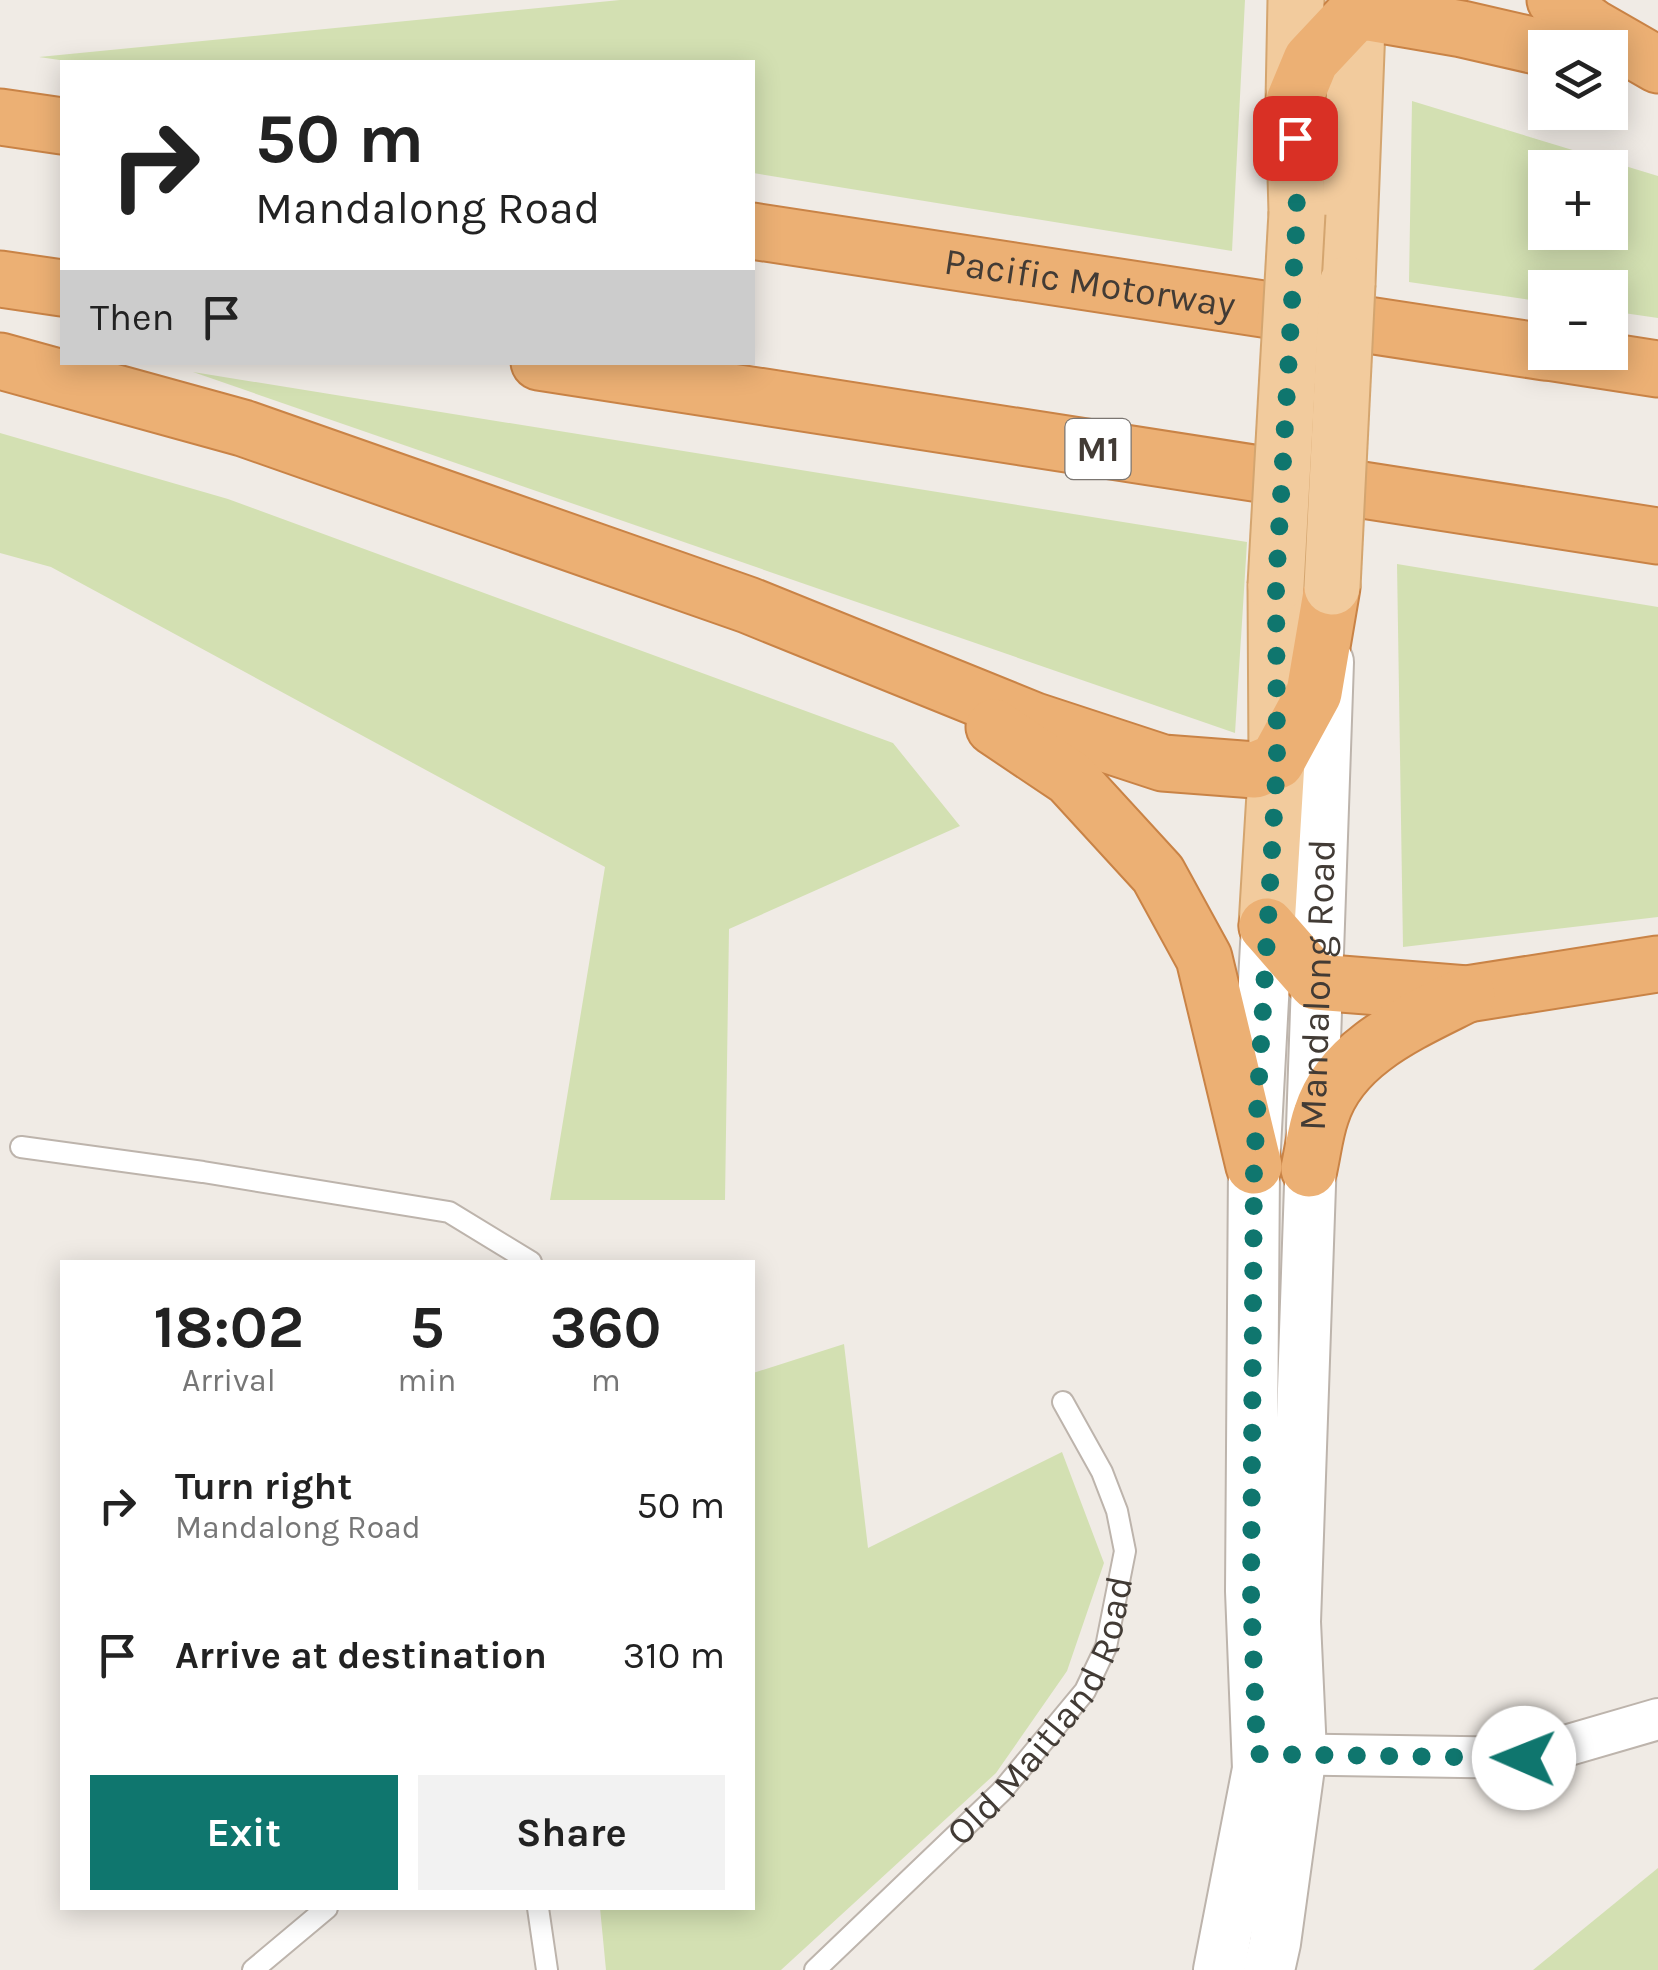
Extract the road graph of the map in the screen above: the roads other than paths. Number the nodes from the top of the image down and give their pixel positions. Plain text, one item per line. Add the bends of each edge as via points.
1 (1296, 0) edge
2 (1555, 0) edge
3 (1357, 6) edge
4 (1528, 44) edge
5 (1658, 65) edge
6 (1628, 71) edge
7 (1658, 80) edge
8 (1294, 101) junction
9 (0, 116) edge
10 (60, 126) edge
11 (1324, 214) junction
12 (755, 231) edge
13 (0, 279) edge
14 (60, 288) edge
15 (1528, 349) edge
16 (0, 361) edge
17 (1628, 364) edge
18 (558, 365) edge
19 (1658, 369) edge
20 (1658, 536) edge
21 (1332, 587) junction
22 (908, 669) junction
23 (1277, 761) junction
24 (1267, 926) junction
25 (1658, 964) edge
26 (1316, 982) junction
27 (1467, 994) junction
28 (21, 1147) dead end
29 (1254, 1166) junction
30 (1308, 1168) junction
31 (528, 1260) edge
32 (1063, 1402) dead end
33 (1658, 1718) edge
34 (1279, 1753) junction
35 (325, 1910) edge
36 (538, 1910) edge
37 (253, 1970) edge
38 (547, 1970) edge
39 (814, 1970) edge
40 (1218, 1970) edge
41 (1269, 1970) edge

1 - 8 main road, Mandalong Road
2 - 5 highway
3 - 4 highway
3 - 8 highway via 1311,60
3 - 11 main road, Mandalong Road
6 - 7 highway
8 - 11 main road, Mandalong Road
9 - 10 highway
11 - 21 main road, Mandalong Road, bridge
11 - 23 main road, Mandalong Road, bridge via 1276,585
12 - 15 highway, Pacific Motorway
13 - 14 highway
16 - 22 highway via 243,428 748,605
17 - 19 highway, Pacific Motorway
18 - 20 highway, M1
21 - 23 highway via 1314,694
21 - 26 street, Mandalong Road
22 - 23 highway via 1162,764 1254,770
22 - 29 highway via 1070,778 1158,874 1204,958
23 - 24 main road, Mandalong Road
24 - 26 highway
24 - 29 street, Mandalong Road
25 - 27 highway
26 - 27 highway
26 - 30 street, Mandalong Road
27 - 30 highway via 1388,1034 1350,1067 1322,1112
28 - 31 lane via 450,1212
29 - 34 street, Mandalong Road via 1251,1592
30 - 34 street, Mandalong Road via 1295,1622
32 - 39 lane, Old Maitland Road via 1118,1511 1125,1552 1106,1646 1085,1691 1012,1779
33 - 34 street via 1524,1758
34 - 40 street, Mandalong Road via 1254,1787
34 - 41 street, Mandalong Road via 1276,1944
35 - 37 lane
36 - 38 lane

